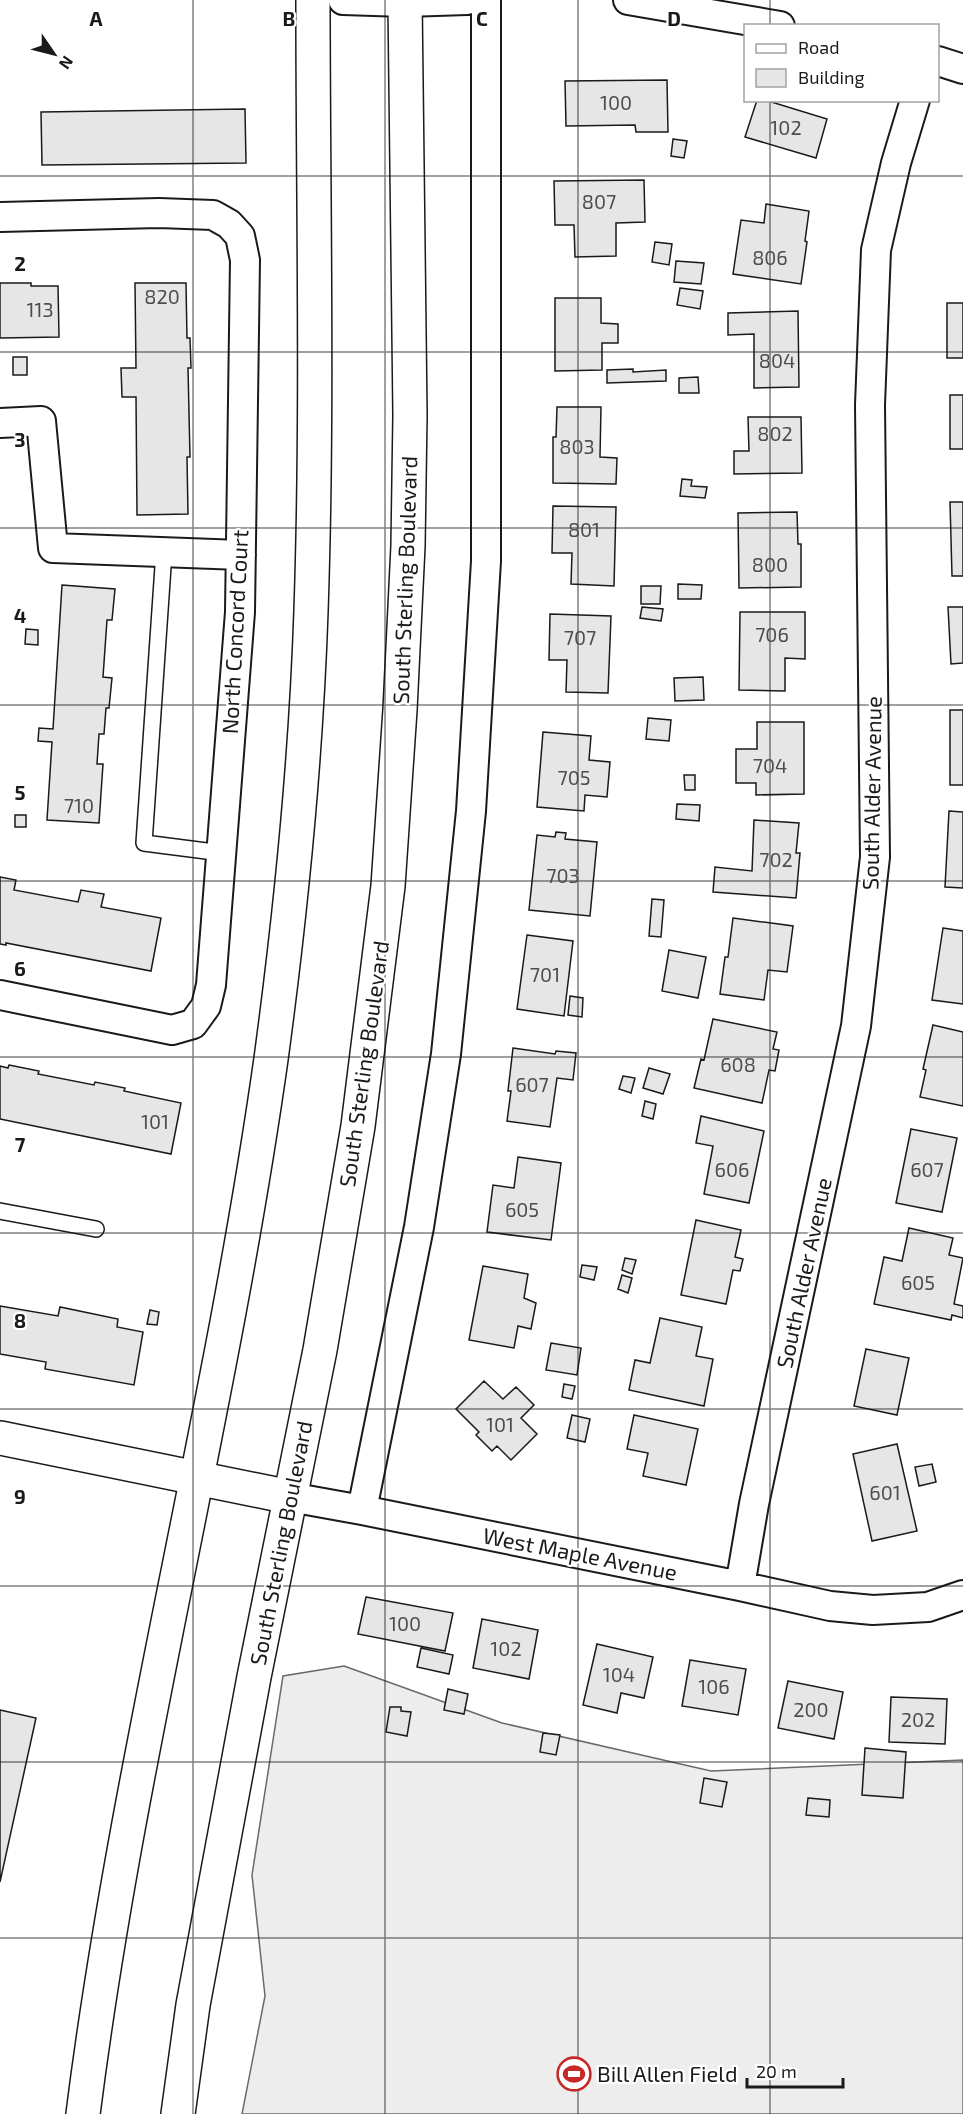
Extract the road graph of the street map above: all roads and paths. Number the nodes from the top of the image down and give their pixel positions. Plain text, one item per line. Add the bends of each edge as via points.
1 (313, 0) edge
2 (343, 0) edge
3 (468, 0) edge
4 (486, 0) edge
5 (628, 0) edge
6 (405, 1) edge
7 (768, 24) edge
8 (939, 62) edge
9 (963, 69) edge
10 (914, 102) edge
11 (0, 217) edge
12 (0, 423) edge
13 (164, 552) junction
14 (241, 555) junction
15 (222, 853) junction
16 (0, 995) edge
17 (0, 1211) edge
18 (96, 1229) dead end
19 (0, 1438) edge
20 (198, 1478) junction
21 (290, 1497) junction
22 (362, 1510) junction
23 (740, 1586) junction
24 (963, 1595) edge
25 (83, 2114) edge
26 (178, 2114) edge

1 - 20 main road via 314,478 301,781 268,1077 246,1225
2 - 6 street
3 - 6 street
4 - 22 street via 486,561 471,811 444,1065 419,1227
5 - 7 street
6 - 21 main road, South Sterling Boulevard via 410,439 400,710 388,886 358,1126 320,1350
8 - 9 street
10 - 23 street, South Alder Avenue via 876,250 870,405 875,856 857,1015
11 - 14 street, North Concord Court via 213,215 230,224 240,236 245,260
12 - 13 street via 41,421 53,548
13 - 14 street
13 - 15 lane via 144,843
14 - 15 street, North Concord Court
15 - 16 street, North Concord Court via 211,985 206,1006 193,1024 172,1030
17 - 18 lane
19 - 20 main road, West Maple Avenue
20 - 21 main road, West Maple Avenue
20 - 25 main road via 142,1749 104,1964
21 - 22 street, West Maple Avenue
21 - 26 main road, South Sterling Boulevard via 195,1994
22 - 23 street, West Maple Avenue
23 - 24 street, West Maple Avenue via 830,1606 873,1610 928,1607

